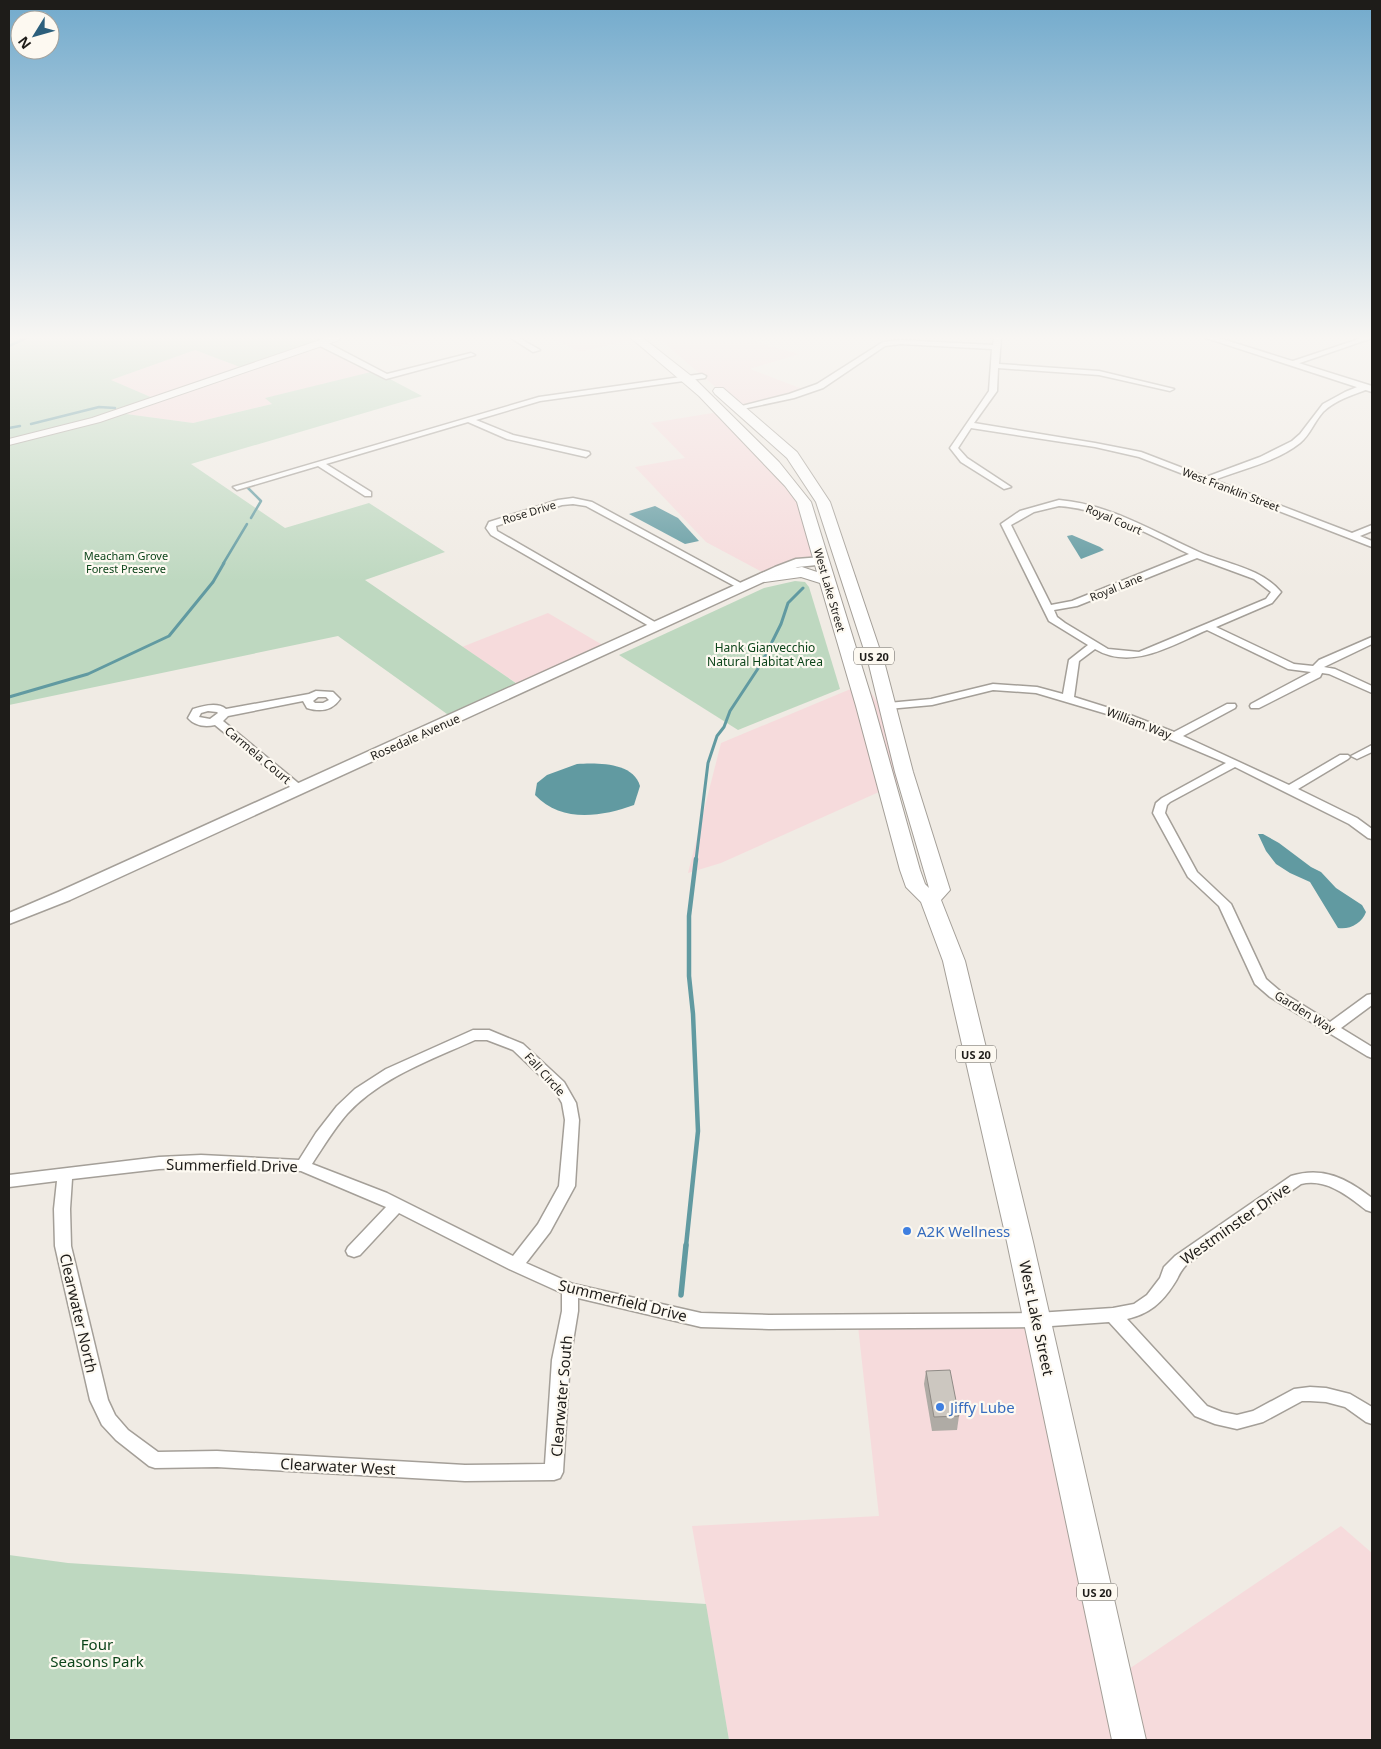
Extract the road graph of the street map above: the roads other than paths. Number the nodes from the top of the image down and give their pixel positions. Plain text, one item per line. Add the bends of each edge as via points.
1 (97, 420) edge
2 (465, 420) edge
3 (468, 420) edge
4 (730, 420) edge
5 (751, 420) edge
6 (972, 420) edge
7 (1314, 420) edge
8 (968, 425) junction
9 (9, 442) edge
10 (586, 454) dead end
11 (319, 463) junction
12 (1206, 480) junction
13 (237, 487) dead end
14 (1007, 487) dead end
15 (368, 494) dead end
16 (1372, 528) edge
17 (1352, 536) junction
18 (1372, 544) edge
19 (1196, 555) junction
20 (841, 560) junction
21 (822, 561) junction
22 (765, 577) junction
23 (827, 580) junction
24 (743, 587) junction
25 (1048, 608) junction
26 (656, 627) junction
27 (1208, 627) junction
28 (1372, 640) edge
29 (1094, 645) junction
30 (1317, 668) junction
31 (1372, 690) edge
32 (309, 698) dead end
33 (1068, 699) junction
34 (888, 706) junction
35 (1232, 706) dead end
36 (1255, 706) dead end
37 (1174, 736) junction
38 (1372, 748) edge
39 (1357, 756) dead end
40 (1344, 757) dead end
41 (1235, 763) junction
42 (299, 789) junction
43 (1290, 789) junction
44 (1372, 835) edge
45 (930, 899) junction
46 (9, 919) edge
47 (1372, 998) edge
48 (1331, 1028) junction
49 (1372, 1053) edge
50 (303, 1166) junction
51 (65, 1174) junction
52 (9, 1181) edge
53 (397, 1205) junction
54 (1372, 1206) edge
55 (354, 1251) dead end
56 (515, 1265) junction
57 (570, 1290) junction
58 (1113, 1315) junction
59 (1037, 1320) junction
60 (1372, 1417) edge
61 (128, 1440) joint
62 (554, 1472) joint
63 (1129, 1740) edge

1 - 9 main road
2 - 11 street
3 - 10 street via 510,438
4 - 21 main road, West Lake Street / US 20 via 792,483 804,502
5 - 20 main road, West Lake Street / US 20 via 792,455 823,502
6 - 8 street
7 - 12 street via 1296,442
8 - 12 street, West Franklin Street via 1120,450
8 - 14 street via 954,448 964,460
11 - 13 street
11 - 15 street
12 - 17 street, West Franklin Street
16 - 17 street
17 - 18 street, West Franklin Street
19 - 25 street, Royal Lane via 1074,604
19 - 25 street, Royal Court via 1082,505 1047,505 1015,517 1006,524
19 - 27 street via 1262,580 1276,592 1269,601
20 - 21 main road
20 - 34 main road, West Lake Street / US 20
21 - 22 street, Rosedale Avenue via 796,564
21 - 23 main road, West Lake Street / US 20
22 - 23 main road via 802,572
22 - 24 street, Rosedale Avenue
23 - 45 main road, West Lake Street / US 20 via 910,870 916,887
24 - 26 street, Rosedale Avenue
24 - 26 street, Rose Drive via 589,504 561,502 492,524 494,533
25 - 29 street via 1061,626
26 - 42 street, Rosedale Avenue
27 - 29 street via 1140,655 1125,656
27 - 30 street via 1292,666
28 - 30 street via 1323,662
29 - 33 street via 1074,660
30 - 31 street
30 - 36 street via 1316,675
32 - 42 street, Carmela Court via 221,717
33 - 34 street, William Way via 1037,690 993,687 932,702
33 - 37 street, William Way
34 - 45 main road, West Lake Street / US 20 via 904,772 940,890
35 - 37 street
37 - 41 street, William Way
38 - 39 street
40 - 43 street
41 - 43 street, William Way
41 - 48 street, Garden Way via 1166,800 1158,813 1192,874 1226,904 1260,980 1275,994
42 - 46 street, Rosedale Avenue
43 - 44 street, William Way via 1353,821
45 - 59 main road, West Lake Street / US 20 via 954,960
47 - 48 street
48 - 49 street, Garden Way
50 - 51 street, Summerfield Drive via 201,1161
50 - 53 street, Summerfield Drive
50 - 56 street, Fall Circle via 342,1110 391,1072 473,1036 490,1035 518,1047 559,1086 569,1103 572,1120 567,1186 544,1228
51 - 52 street, Summerfield Drive
51 - 61 street, Clearwater North via 62,1209 64,1246 99,1400 108,1420
53 - 55 street
53 - 56 street, Summerfield Drive
54 - 58 street, Westminster Drive via 1334,1181 1306,1176 1296,1180 1181,1260 1170,1271 1168,1280 1153,1300 1138,1310
56 - 57 street, Summerfield Drive
57 - 59 street, Summerfield Drive via 701,1320
57 - 62 street, Clearwater South via 570,1311 561,1360
58 - 59 street, Summerfield Drive
58 - 60 street via 1201,1411 1221,1420 1237,1422 1257,1417 1300,1394 1326,1395 1350,1401
59 - 63 main road, West Lake Street / US 20
61 - 62 street, Clearwater West via 155,1460 217,1460 465,1473

